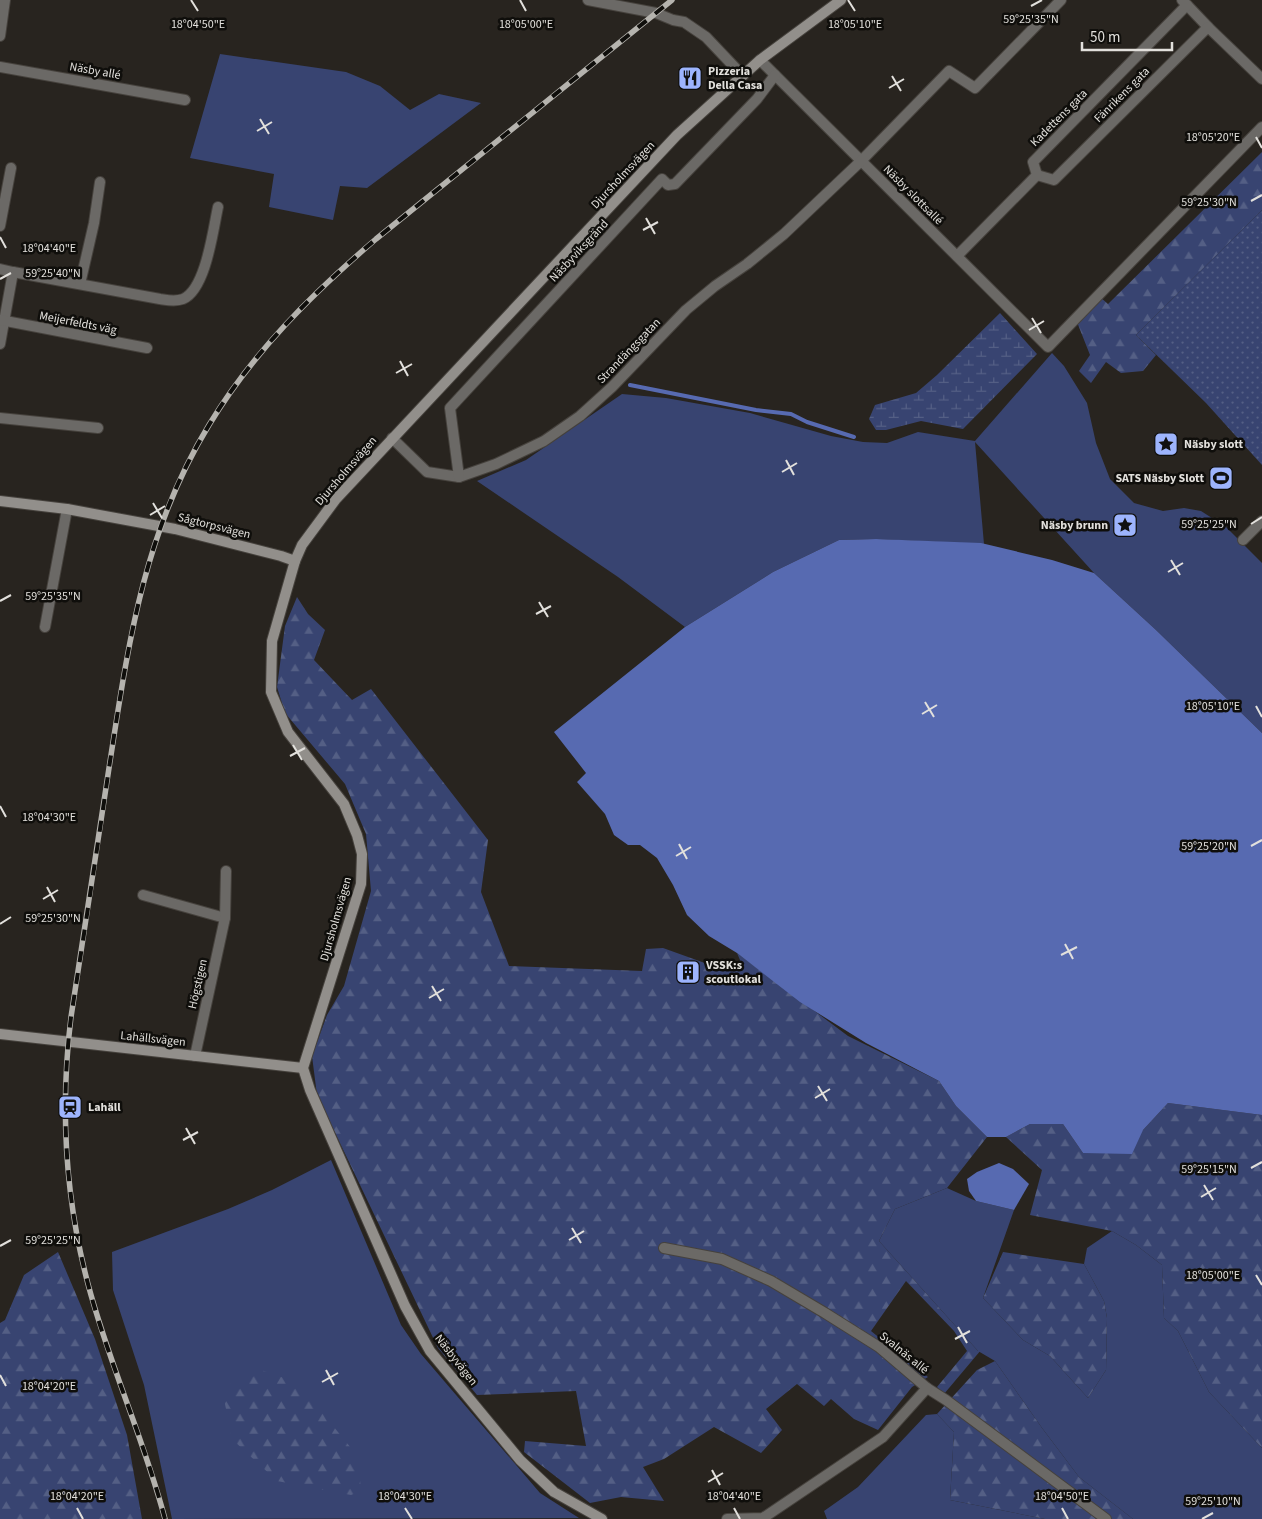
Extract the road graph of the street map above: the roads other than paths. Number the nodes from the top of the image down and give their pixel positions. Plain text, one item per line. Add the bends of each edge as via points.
1 (5, 0) edge
2 (588, 0) edge
3 (841, 0) edge
4 (1061, 0) edge
5 (608, 2) edge
6 (1185, 3) edge
7 (1208, 27) junction
8 (0, 36) edge
9 (760, 60) junction
10 (0, 67) edge
11 (775, 75) junction
12 (742, 76) junction
13 (1262, 79) edge
14 (185, 100) dead end
15 (1262, 127) edge
16 (861, 161) junction
17 (11, 168) dead end
18 (1037, 175) junction
19 (100, 182) dead end
20 (218, 207) dead end
21 (0, 226) edge
22 (957, 256) junction
23 (0, 269) edge
24 (13, 272) junction
25 (80, 284) junction
26 (2, 320) edge
27 (0, 344) edge
28 (148, 348) dead end
29 (0, 418) edge
30 (98, 428) dead end
31 (392, 438) junction
32 (459, 477) junction
33 (0, 501) edge
34 (67, 509) junction
35 (1262, 521) edge
36 (1244, 540) dead end
37 (294, 561) junction
38 (44, 626) dead end
39 (226, 871) dead end
40 (143, 895) dead end
41 (225, 918) junction
42 (0, 1034) edge
43 (195, 1056) junction
44 (303, 1068) junction
45 (664, 1248) dead end
46 (927, 1388) junction
47 (602, 1519) edge
48 (727, 1519) edge
49 (1106, 1519) edge

1 - 8 street
2 - 5 street
3 - 9 street, Djursholmsvägen
4 - 16 street via 976,88 949,71
5 - 12 street via 686,23 706,37
6 - 7 street
6 - 18 street, Kadettens gata via 1033,162
7 - 13 street
7 - 18 street, Fänrikens gata via 1054,180
9 - 11 street, Näsby slottsallé
9 - 12 street, Djursholmsvägen
10 - 14 street, Näsby allé
11 - 16 street, Näsby slottsallé
11 - 32 street, Näsbyviksgränd via 757,99 675,184 668,185 662,179 450,408
12 - 31 street, Djursholmsvägen via 677,135
15 - 22 street, Näsby slottsallé via 1048,347
16 - 22 street, Näsby slottsallé
16 - 32 street, Strandängsgatan via 784,234 686,310 580,416 544,441
17 - 21 street
18 - 22 street
19 - 25 street
20 - 25 street via 205,268 193,290 183,299 160,299
23 - 24 street
24 - 25 street
24 - 26 street
26 - 27 street
26 - 28 street, Meijerfeldts väg
29 - 30 street
31 - 32 street, Strandängsgatan via 427,472
31 - 37 street, Djursholmsvägen via 336,499
33 - 34 street, Sågtorpsvägen
34 - 37 street, Sågtorpsvägen via 175,529
34 - 38 street
35 - 36 street
37 - 44 street, Djursholmsvägen via 272,641 271,692 288,732 344,804 362,854 361,884
39 - 41 street, Högstigen
40 - 41 street
41 - 43 street, Högstigen
42 - 43 street, Lahällsvägen
43 - 44 street, Lahällsvägen
44 - 47 street, Näsbyvägen via 405,1306 430,1351 520,1460 554,1492
45 - 46 street, Svalnäs allé via 722,1259 771,1281 879,1347
46 - 48 street via 883,1437 763,1518
46 - 49 street, Svalnäs allé

